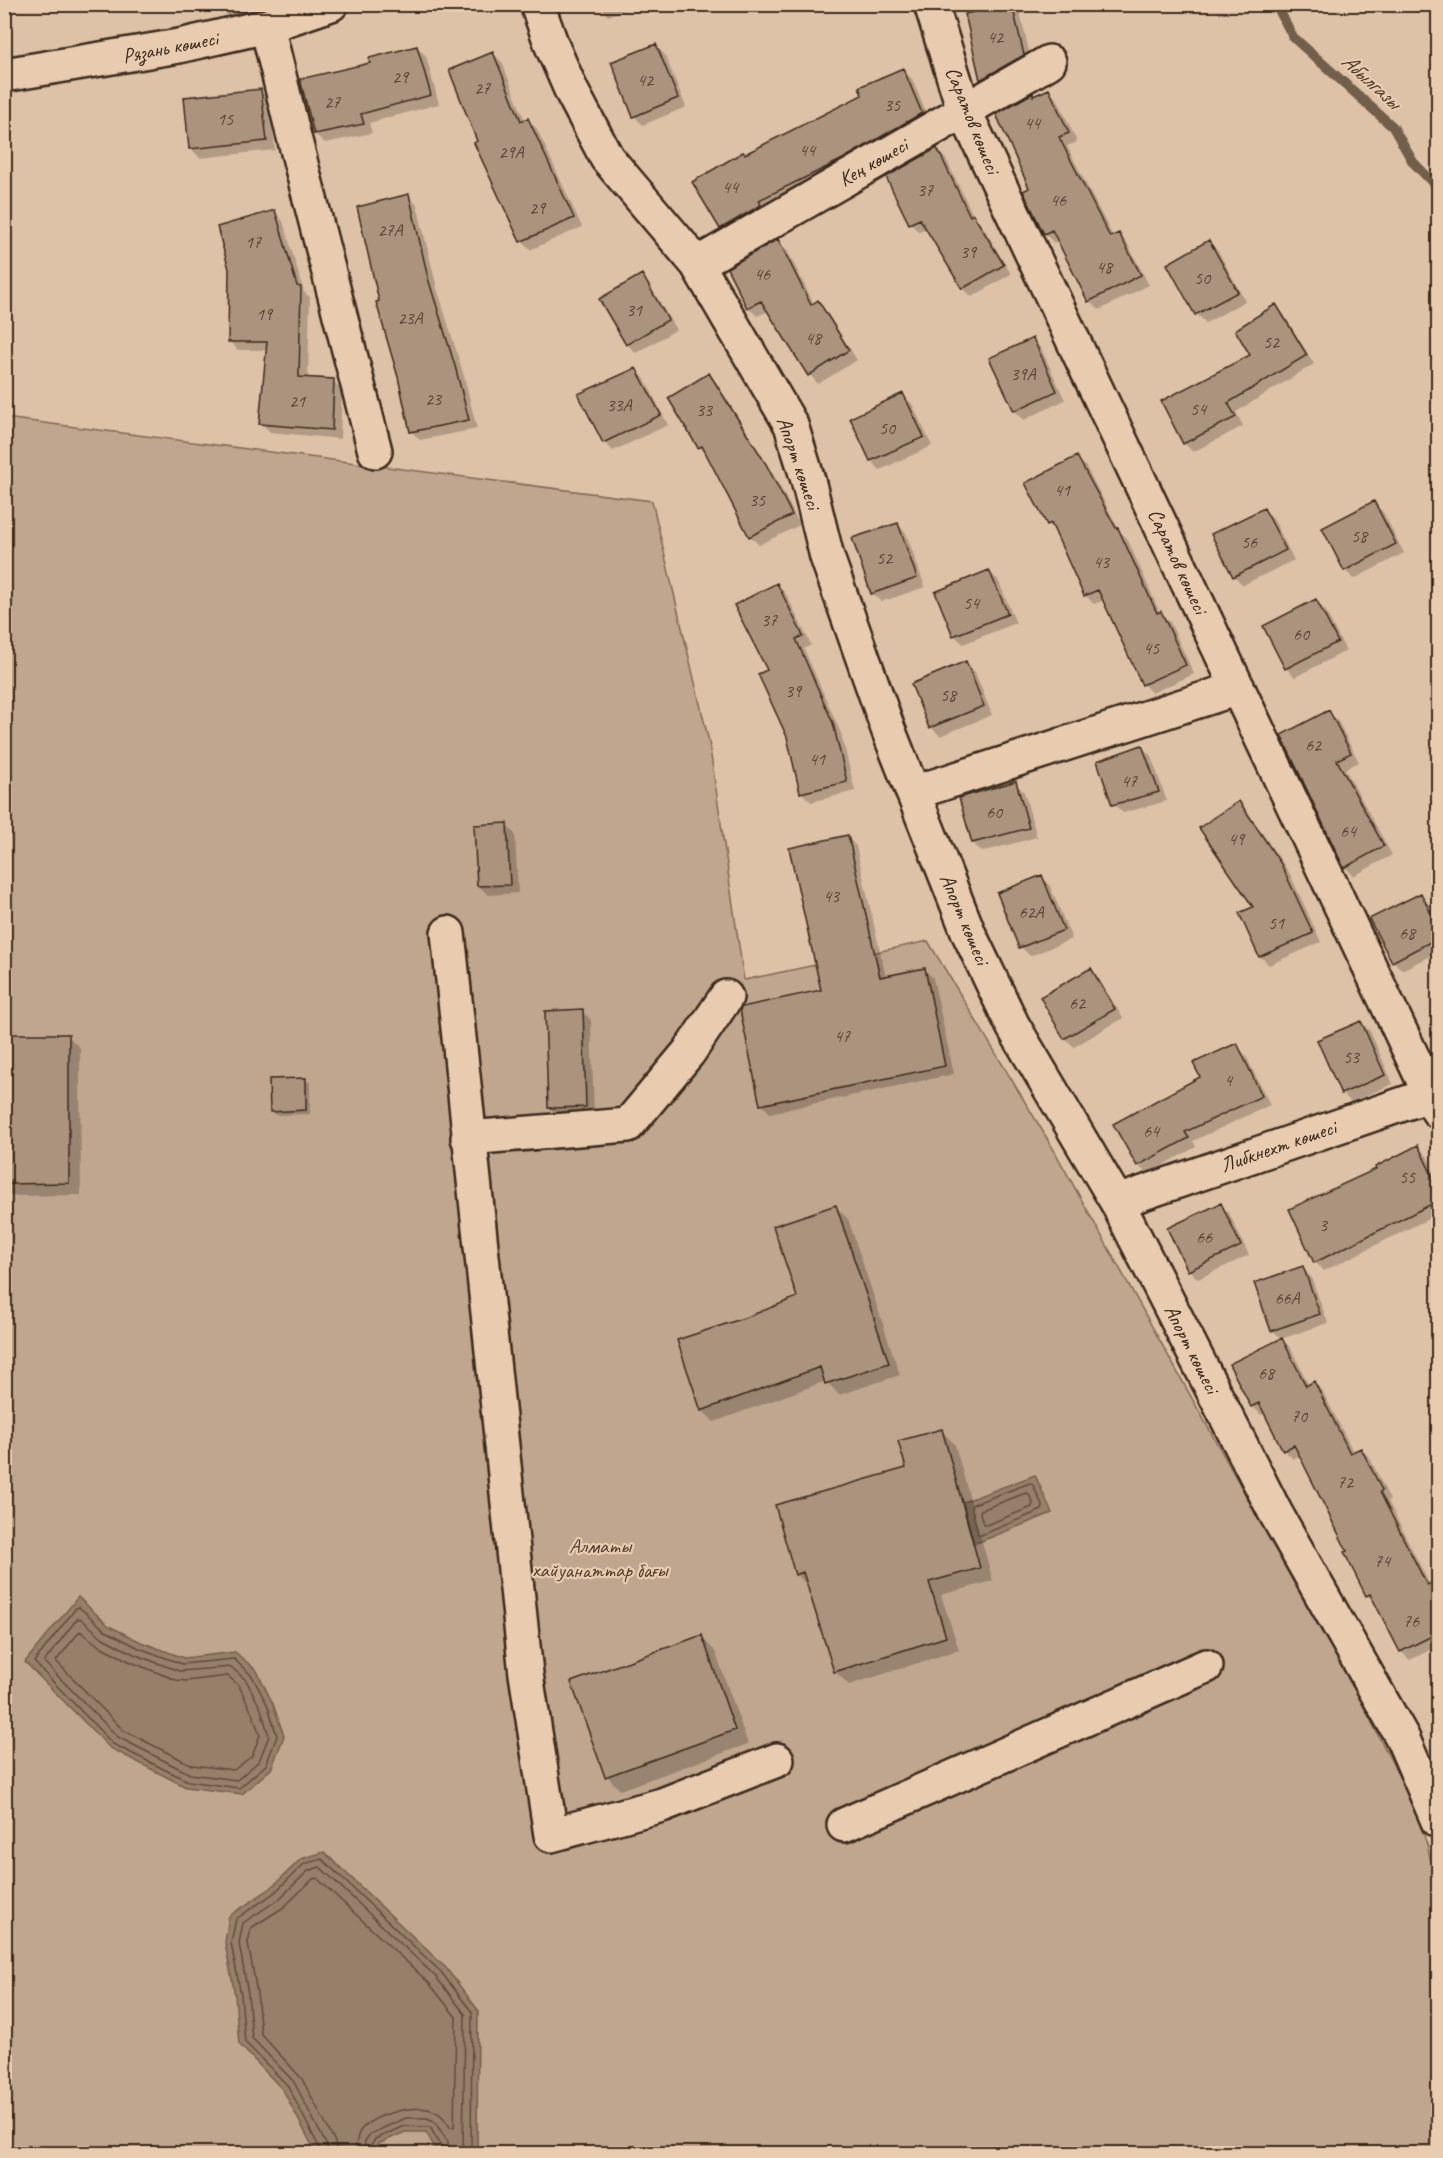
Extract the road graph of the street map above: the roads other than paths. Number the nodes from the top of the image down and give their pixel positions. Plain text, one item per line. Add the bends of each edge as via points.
1 (332, 4) edge
2 (537, 4) edge
3 (931, 4) edge
4 (267, 26) junction
5 (1049, 62) dead end
6 (4, 75) edge
7 (964, 110) junction
8 (697, 264) junction
9 (375, 452) dead end
10 (1238, 688) junction
11 (914, 794) junction
12 (448, 933) dead end
13 (726, 997) dead end
14 (1436, 1099) edge
15 (468, 1138) junction
16 (1117, 1202) junction
17 (1206, 1666) dead end
18 (777, 1760) dead end
19 (1438, 1821) edge
20 (844, 1824) dead end

1 - 4 street, Рязань көшесі
2 - 8 street, Апорт көшесі via 564,74 607,158
3 - 7 street, Саратов көшесі
4 - 6 street, Рязань көшесі via 179,46
4 - 9 street
5 - 7 street, Кең көшесі
7 - 8 street, Кең көшесі
7 - 10 street, Саратов көшесі
8 - 11 street, Апорт көшесі via 791,425 827,557
10 - 11 street
10 - 14 street, Саратов көшесі
11 - 16 street, Апорт көшесі via 969,934 1013,1026
12 - 15 street
13 - 15 street via 689,1052 628,1125
14 - 16 street, Либкнехт көшесі
15 - 18 street via 526,1674 551,1835 662,1804
16 - 19 street, Апорт көшесі via 1275,1512 1402,1737
17 - 20 street

